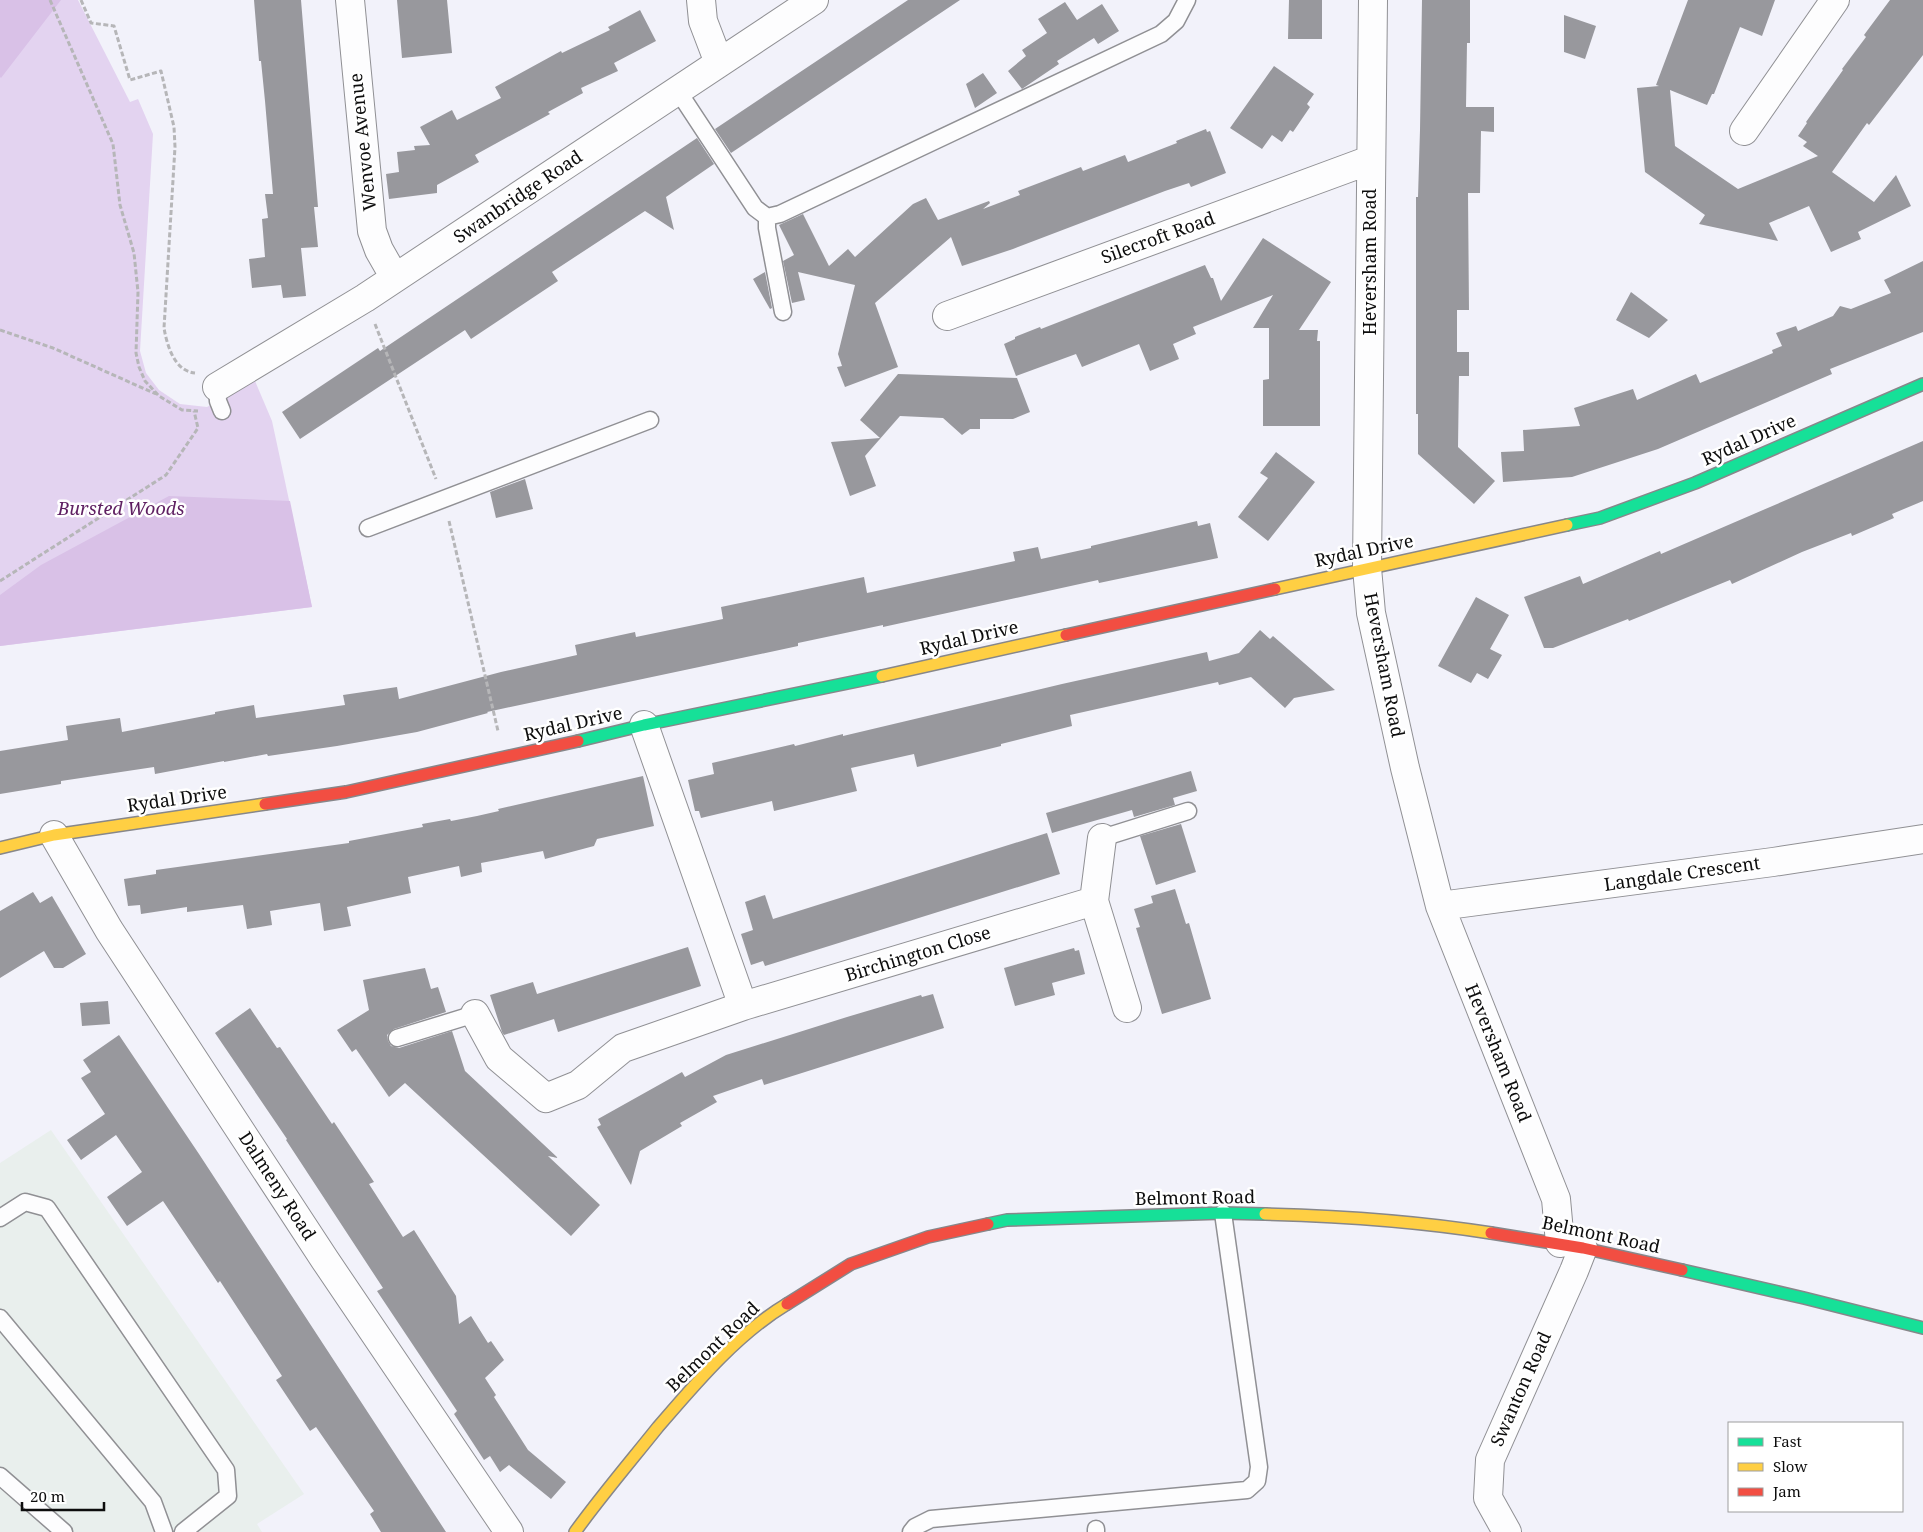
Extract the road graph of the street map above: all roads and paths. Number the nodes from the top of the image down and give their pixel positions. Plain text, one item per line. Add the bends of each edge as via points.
1 (50, 0) edge
2 (81, 0) edge
3 (350, 0) edge
4 (701, 0) edge
5 (814, 0) edge
6 (1187, 0) edge
7 (1373, 0) edge
8 (1836, 0) edge
9 (719, 63) junction
10 (678, 91) junction
11 (1744, 130) dead end
12 (1370, 160) junction
13 (767, 218) junction
14 (395, 278) junction
15 (365, 298) junction
16 (783, 312) dead end
17 (946, 316) dead end
18 (0, 330) edge
19 (1923, 384) edge
20 (214, 394) junction
21 (159, 396) junction
22 (194, 411) junction
23 (650, 420) dead end
24 (444, 499) junction
25 (368, 528) dead end
26 (1368, 568) junction
27 (0, 581) edge
28 (644, 725) junction
29 (506, 758) junction
30 (1188, 811) dead end
31 (54, 835) junction
32 (1102, 838) joint
33 (1923, 839) edge
34 (0, 848) edge
35 (1094, 901) junction
36 (1440, 906) junction
37 (743, 1006) junction
38 (1127, 1008) dead end
39 (475, 1014) joint
40 (396, 1038) dead end
41 (1223, 1213) junction
42 (0, 1218) edge
43 (1572, 1245) junction
44 (0, 1318) edge
45 (1923, 1328) edge
46 (0, 1476) edge
47 (64, 1532) edge
48 (164, 1532) edge
49 (183, 1532) edge
50 (509, 1532) edge
51 (575, 1532) edge
52 (911, 1532) edge
53 (1507, 1532) edge

1 - 21 path via 113,144 120,205 134,253 138,292 136,353 145,381
2 - 20 path via 91,22 114,26 130,80 161,71 174,127 175,147 164,328 166,342 180,366
3 - 14 street, Wenvoe Avenue via 372,232
4 - 9 street via 703,21
5 - 9 street, Swanbridge Road
6 - 13 lane via 1176,21 1161,34
7 - 12 street, Heversham Road
8 - 11 street
9 - 10 street, Swanbridge Road
10 - 13 lane via 755,208
10 - 14 street, Swanbridge Road
12 - 17 street, Silecroft Road
12 - 26 street, Heversham Road
13 - 16 lane
14 - 15 street, Swanbridge Road
15 - 20 street, Swanbridge Road
15 - 24 path
18 - 21 path via 53,348
19 - 26 street, Rydal Drive via 1695,483 1600,518
20 - 22 path via 208,412
21 - 22 path via 182,410
22 - 27 path via 198,428 166,475
23 - 24 lane
24 - 25 lane
24 - 29 path
26 - 28 street, Rydal Drive
26 - 36 street, Heversham Road via 1370,613
28 - 29 street, Rydal Drive
28 - 37 street
29 - 31 street, Rydal Drive via 346,792
30 - 32 lane
31 - 34 street, Rydal Drive
31 - 50 street, Dalmeny Road via 109,930 325,1260
32 - 35 street
33 - 36 street, Langdale Crescent
35 - 37 street, Birchington Close
35 - 38 street
36 - 43 street, Heversham Road
37 - 39 street, Birchington Close via 623,1048 578,1085 546,1098 500,1058
39 - 40 lane
41 - 43 street, Belmont Road via 1330,1216 1461,1228
41 - 51 street, Belmont Road via 1007,1220 928,1237 851,1264 768,1316 699,1379 604,1491
41 - 52 lane via 1260,1466 1257,1481 1247,1490 931,1519
42 - 49 lane via 25,1202 47,1208 226,1470 228,1496
43 - 45 street, Belmont Road
43 - 53 street, Swanton Road via 1490,1460 1488,1498
44 - 48 lane via 153,1502
46 - 47 lane

